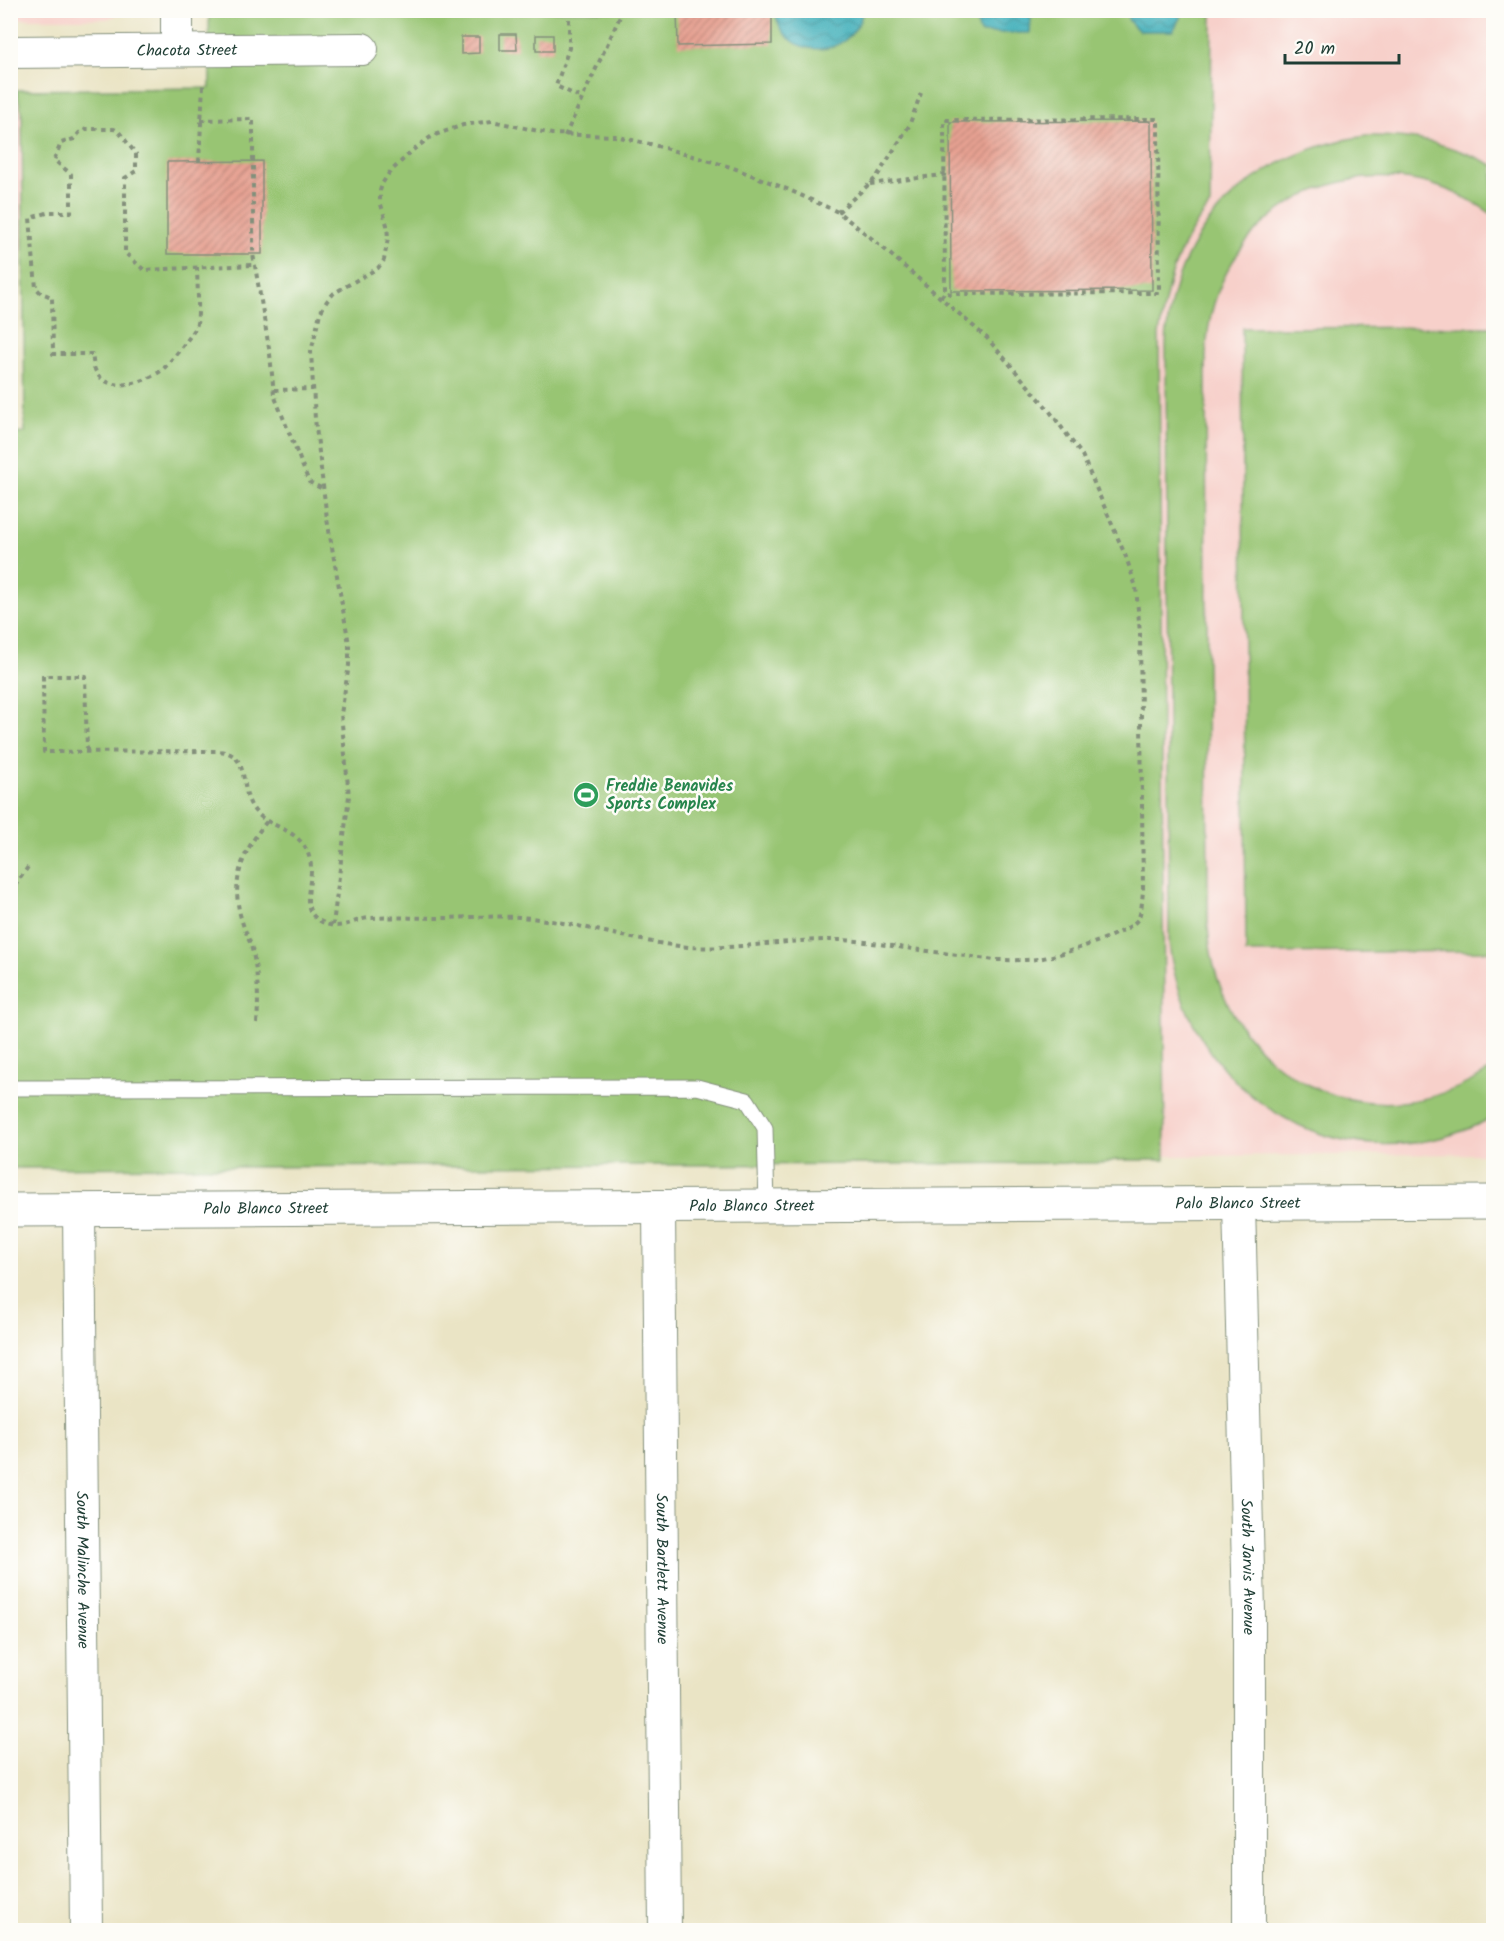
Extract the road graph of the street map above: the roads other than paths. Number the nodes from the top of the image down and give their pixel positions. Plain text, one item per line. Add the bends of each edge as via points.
1 (177, 10) edge
2 (362, 49) dead end
3 (177, 50) junction
4 (10, 52) edge
5 (10, 1088) edge
6 (1494, 1202) edge
7 (1239, 1204) junction
8 (767, 1206) junction
9 (659, 1207) junction
10 (10, 1210) edge
11 (79, 1210) junction
12 (86, 1930) edge
13 (665, 1930) edge
14 (1249, 1930) edge

1 - 3 street
2 - 3 street, Chacota Street
3 - 4 street, Chacota Street
5 - 8 lane via 697,1087 747,1100 765,1128
6 - 7 street, Palo Blanco Street
7 - 8 street, Palo Blanco Street
7 - 14 street, South Jarvis Avenue via 1250,1611
8 - 9 street, Palo Blanco Street
9 - 11 street, Palo Blanco Street
9 - 13 street, South Bartlett Avenue
10 - 11 street, Palo Blanco Street
11 - 12 street, South Malinche Avenue

